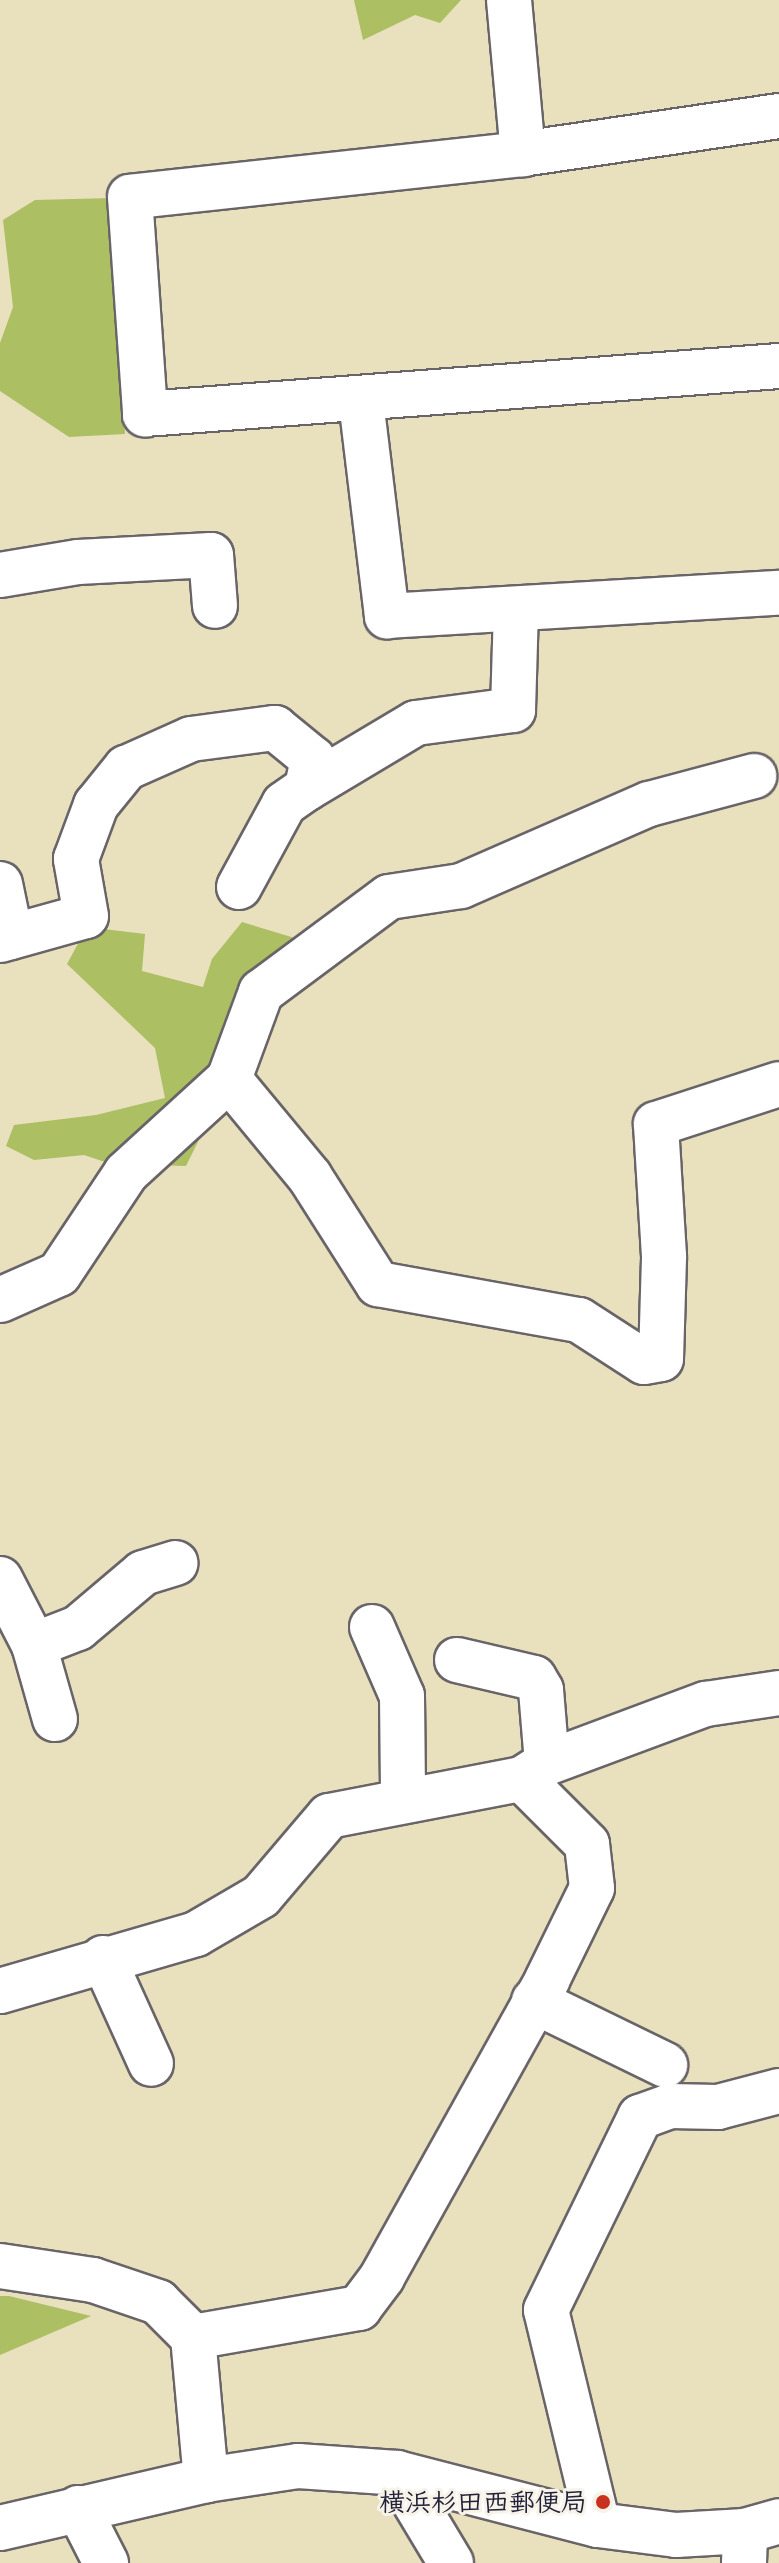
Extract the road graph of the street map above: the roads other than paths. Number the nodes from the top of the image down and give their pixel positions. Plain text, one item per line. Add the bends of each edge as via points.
1 (509, 0) edge
2 (779, 116) edge
3 (523, 154) junction
4 (779, 366) edge
5 (361, 401) junction
6 (0, 575) edge
7 (779, 593) edge
8 (215, 606) dead end
9 (516, 610) junction
10 (754, 776) dead end
11 (307, 788) junction
12 (0, 884) edge
13 (239, 887) dead end
14 (6, 938) edge
15 (229, 1079) junction
16 (779, 1084) edge
17 (0, 1300) edge
18 (176, 1563) dead end
19 (0, 1579) edge
20 (372, 1627) dead end
21 (34, 1645) junction
22 (457, 1660) dead end
23 (779, 1693) edge
24 (55, 1719) dead end
25 (535, 1771) junction
26 (403, 1799) junction
27 (103, 1958) junction
28 (13, 1986) edge
29 (534, 2001) junction
30 (151, 2064) dead end
31 (665, 2065) dead end
32 (779, 2091) edge
33 (0, 2266) edge
34 (193, 2337) junction
35 (397, 2473) junction
36 (206, 2480) junction
37 (78, 2508) junction
38 (598, 2525) junction
39 (0, 2528) edge
40 (756, 2538) edge
41 (106, 2563) edge
42 (451, 2563) edge

1 - 3 street
2 - 3 street
3 - 5 street via 130,197 145,414
4 - 5 street
5 - 9 street via 387,616
6 - 8 street via 78,562 211,555
7 - 9 street
9 - 11 street via 513,710 416,723
10 - 15 street via 649,804 461,886 389,897 261,992
11 - 13 street via 284,804
11 - 14 street via 313,759 275,728 191,739 126,768 96,805 76,859 86,916
12 - 14 street
15 - 16 street via 310,1177 378,1284 579,1320 644,1362 661,1359 664,1256 656,1124
15 - 17 street via 126,1173 59,1274
18 - 21 street via 143,1573 78,1628
19 - 21 street
20 - 26 street via 402,1696
21 - 24 street
22 - 25 street via 534,1678 541,1690
23 - 25 street via 706,1704
25 - 26 street
25 - 29 street via 587,1844 592,1888
26 - 27 street via 329,1816 261,1896 196,1934
27 - 28 street
27 - 30 street
29 - 31 street
29 - 34 street via 382,2277 359,2308
32 - 38 street via 718,2107 670,2106 640,2117 546,2310
33 - 34 street via 93,2280 158,2302
34 - 36 street
35 - 36 street via 298,2466
35 - 38 street
35 - 42 street
36 - 37 street
37 - 39 street
37 - 41 street
38 - 40 street

